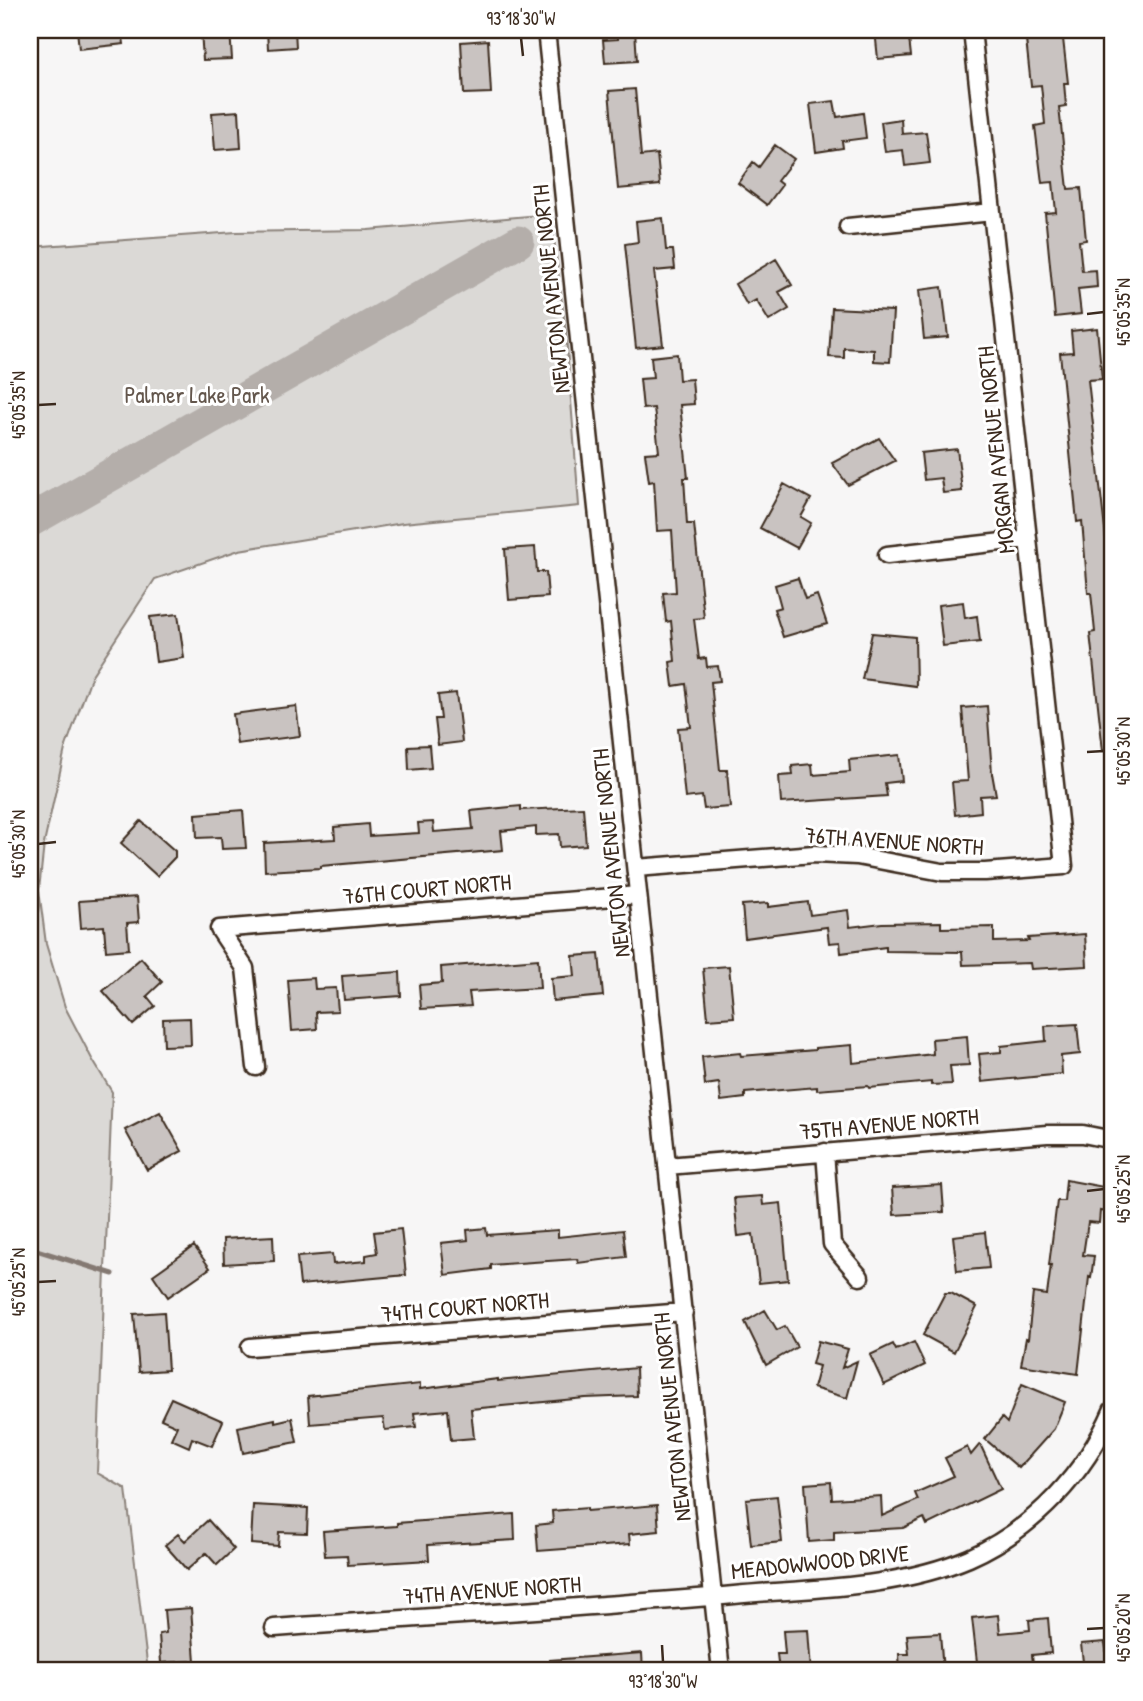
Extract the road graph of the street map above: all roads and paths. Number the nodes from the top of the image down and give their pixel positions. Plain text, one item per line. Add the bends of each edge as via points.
1 (546, 30) edge
2 (972, 30) edge
3 (992, 212) junction
4 (848, 227) dead end
5 (1028, 539) junction
6 (887, 555) dead end
7 (1064, 866) joint
8 (636, 869) junction
9 (638, 895) junction
10 (256, 1067) dead end
11 (1113, 1140) edge
12 (825, 1152) junction
13 (667, 1166) junction
14 (860, 1277) dead end
15 (684, 1312) junction
16 (250, 1347) dead end
17 (1113, 1409) edge
18 (713, 1597) junction
19 (274, 1628) dead end
20 (721, 1671) edge

1 - 8 street, NEWTON AVENUE NORTH
2 - 3 street, MORGAN AVENUE NORTH
3 - 4 street
3 - 5 street, MORGAN AVENUE NORTH
5 - 6 street
5 - 7 street, MORGAN AVENUE NORTH
7 - 8 street, 76TH AVENUE NORTH via 942,872 857,856 814,854
8 - 9 street, NEWTON AVENUE NORTH
9 - 10 street, 76TH COURT NORTH via 219,929 245,968
9 - 13 street, NEWTON AVENUE NORTH
11 - 12 street, 75TH AVENUE NORTH via 1047,1134
12 - 13 street, 75TH AVENUE NORTH
12 - 14 street via 832,1244
13 - 15 street, NEWTON AVENUE NORTH
15 - 16 street, 74TH COURT NORTH
15 - 18 street, NEWTON AVENUE NORTH
17 - 18 street, MEADOWWOOD DRIVE via 1080,1469 1049,1505 970,1558 878,1582
18 - 19 street, 74TH AVENUE NORTH
18 - 20 street, NEWTON AVENUE NORTH

